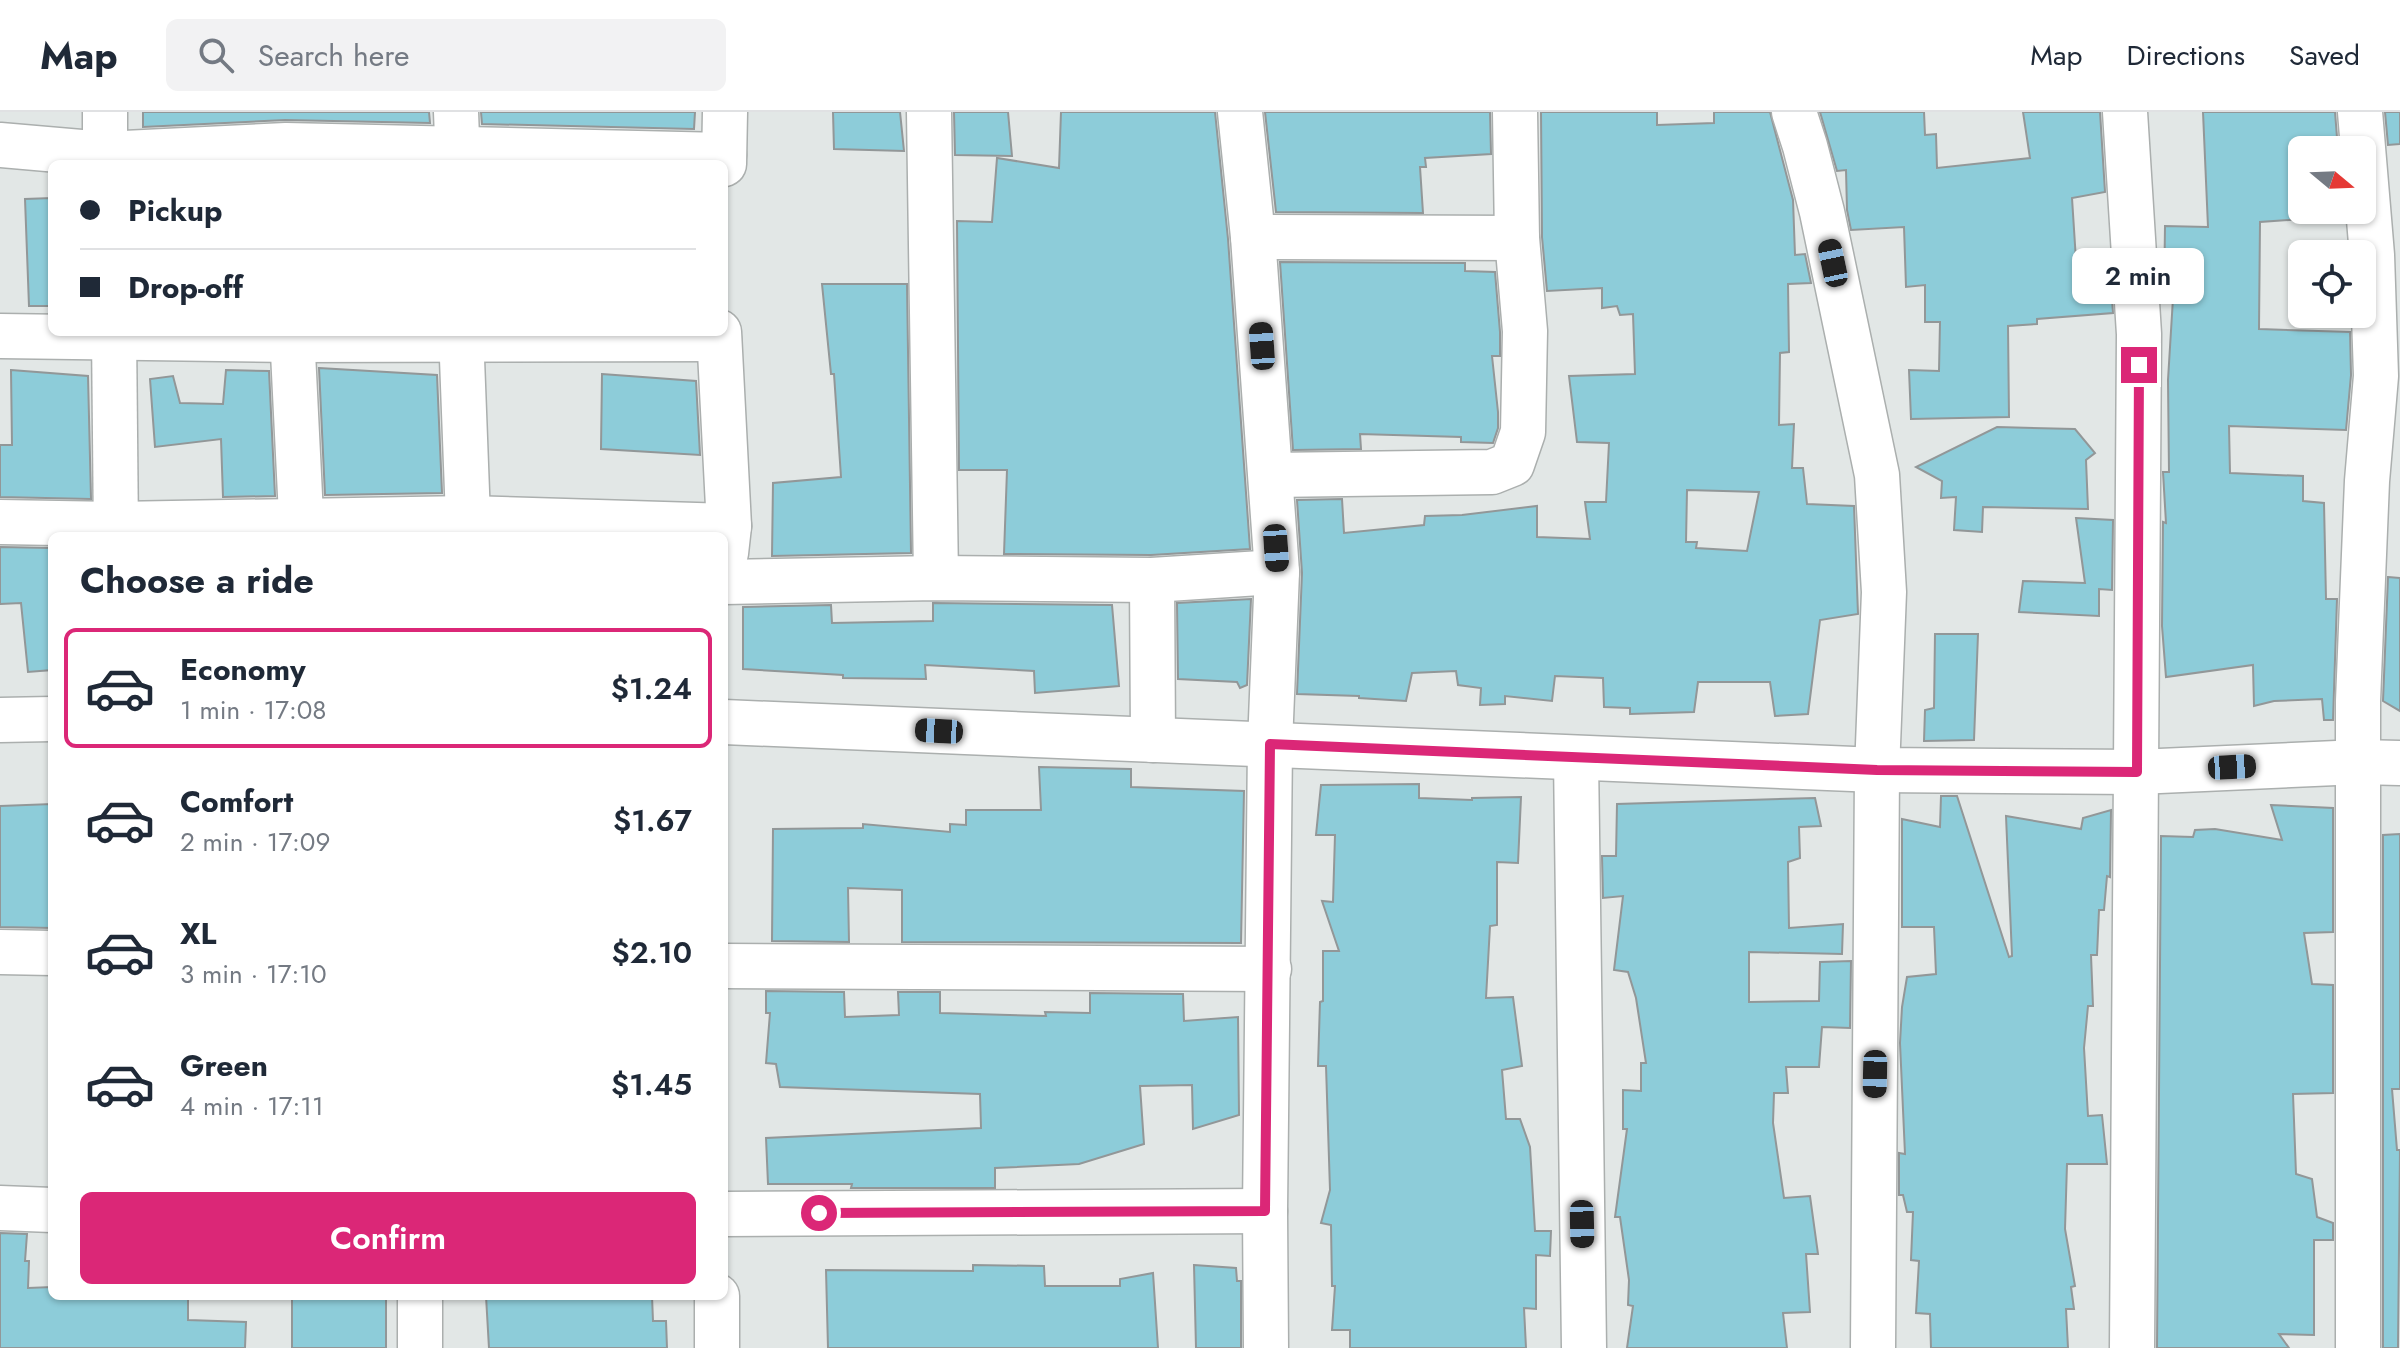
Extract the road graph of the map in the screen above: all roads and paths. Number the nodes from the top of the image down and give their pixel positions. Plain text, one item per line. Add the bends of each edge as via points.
1 (725, 112) edge
2 (929, 112) edge
3 (1240, 112) edge
4 (1515, 112) edge
5 (1794, 112) edge
6 (2125, 112) edge
7 (2360, 112) edge
8 (286, 140) edge
9 (457, 141) edge
10 (104, 143) edge
11 (0, 145) edge
12 (724, 159) edge
13 (1253, 237) junction
14 (1517, 238) junction
15 (48, 335) edge
16 (0, 336) edge
17 (114, 336) edge
18 (292, 336) edge
19 (461, 336) edge
20 (719, 336) edge
21 (1271, 475) junction
22 (468, 518) junction
23 (0, 522) edge
24 (729, 526) junction
25 (302, 529) edge
26 (116, 530) edge
27 (728, 537) edge
28 (1277, 572) junction
29 (936, 578) junction
30 (728, 580) edge
31 (1152, 580) junction
32 (48, 719) edge
33 (0, 720) edge
34 (728, 722) edge
35 (1153, 740) junction
36 (1270, 744) junction
37 (1576, 758) junction
38 (2379, 762) edge
39 (1877, 770) junction
40 (2137, 772) junction
41 (0, 952) edge
42 (48, 953) edge
43 (728, 966) edge
44 (1269, 969) junction
45 (0, 1208) edge
46 (48, 1210) edge
47 (1265, 1211) junction
48 (728, 1214) edge
49 (420, 1300) edge
50 (717, 1300) edge
51 (420, 1348) edge
52 (717, 1348) edge
53 (1266, 1348) edge
54 (1584, 1348) edge
55 (1873, 1348) edge
56 (2132, 1348) edge
57 (2358, 1348) edge

1 - 12 street
2 - 29 street
3 - 13 street
4 - 14 street
5 - 39 street via 1822,212 1877,475 1884,592
6 - 40 street via 2139,334
7 - 38 street via 2376,376 2367,481
8 - 9 street
8 - 10 street
9 - 12 street
10 - 11 street
13 - 14 street
13 - 21 street
14 - 21 street via 1525,331 1523,432 1512,464 1492,472
15 - 16 street
17 - 26 street
18 - 25 street
19 - 22 street
20 - 24 street
21 - 28 street
22 - 24 street
22 - 25 street
23 - 26 street
24 - 27 street
25 - 26 street
28 - 31 street
28 - 36 street
29 - 30 street
29 - 31 street
31 - 35 street
32 - 33 street
34 - 35 street
35 - 36 street
36 - 37 street
36 - 44 street
37 - 39 street
37 - 54 street
38 - 40 street
38 - 57 street
39 - 40 street
39 - 55 street
40 - 56 street
41 - 42 street
43 - 44 street
44 - 47 street
45 - 46 street
47 - 48 street
47 - 53 street
49 - 51 street
50 - 52 street

